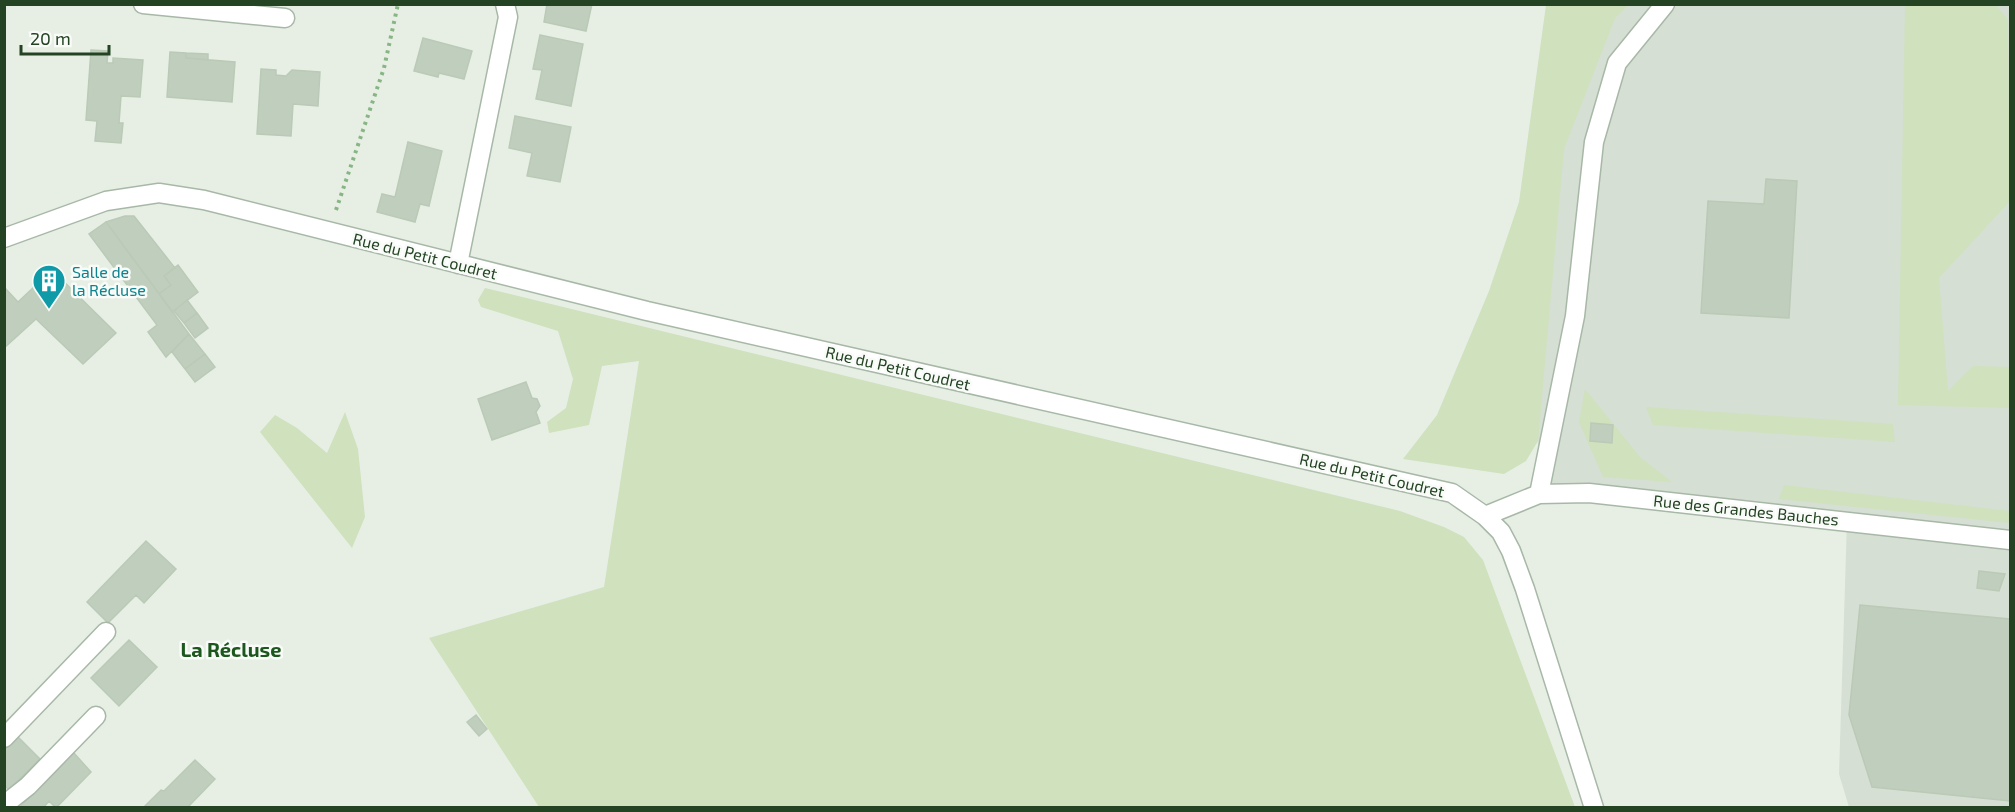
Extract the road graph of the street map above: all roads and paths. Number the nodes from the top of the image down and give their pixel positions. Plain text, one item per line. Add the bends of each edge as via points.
1 (143, 4) edge
2 (398, 4) edge
3 (505, 4) edge
4 (1665, 4) edge
5 (285, 18) dead end
6 (328, 232) junction
7 (4, 238) edge
8 (458, 264) junction
9 (1539, 494) junction
10 (1485, 516) junction
11 (2010, 540) edge
12 (106, 632) dead end
13 (96, 716) dead end
14 (4, 738) edge
15 (4, 805) edge
16 (1594, 807) edge

1 - 5 street
2 - 6 path via 384,68
3 - 8 street via 508,17
4 - 9 street via 1617,63 1594,142 1575,316
6 - 7 street, Rue du Petit Coudret via 204,200 159,193 106,201
6 - 8 street, Rue du Petit Coudret
8 - 10 street, Rue du Petit Coudret via 647,311 1391,478 1452,493
9 - 10 street, Rue des Grandes Bauches
9 - 11 street, Rue des Grandes Bauches via 1589,493
10 - 16 street, Rue du Petit Coudret via 1501,532 1511,551
12 - 14 street
13 - 15 street via 28,786

